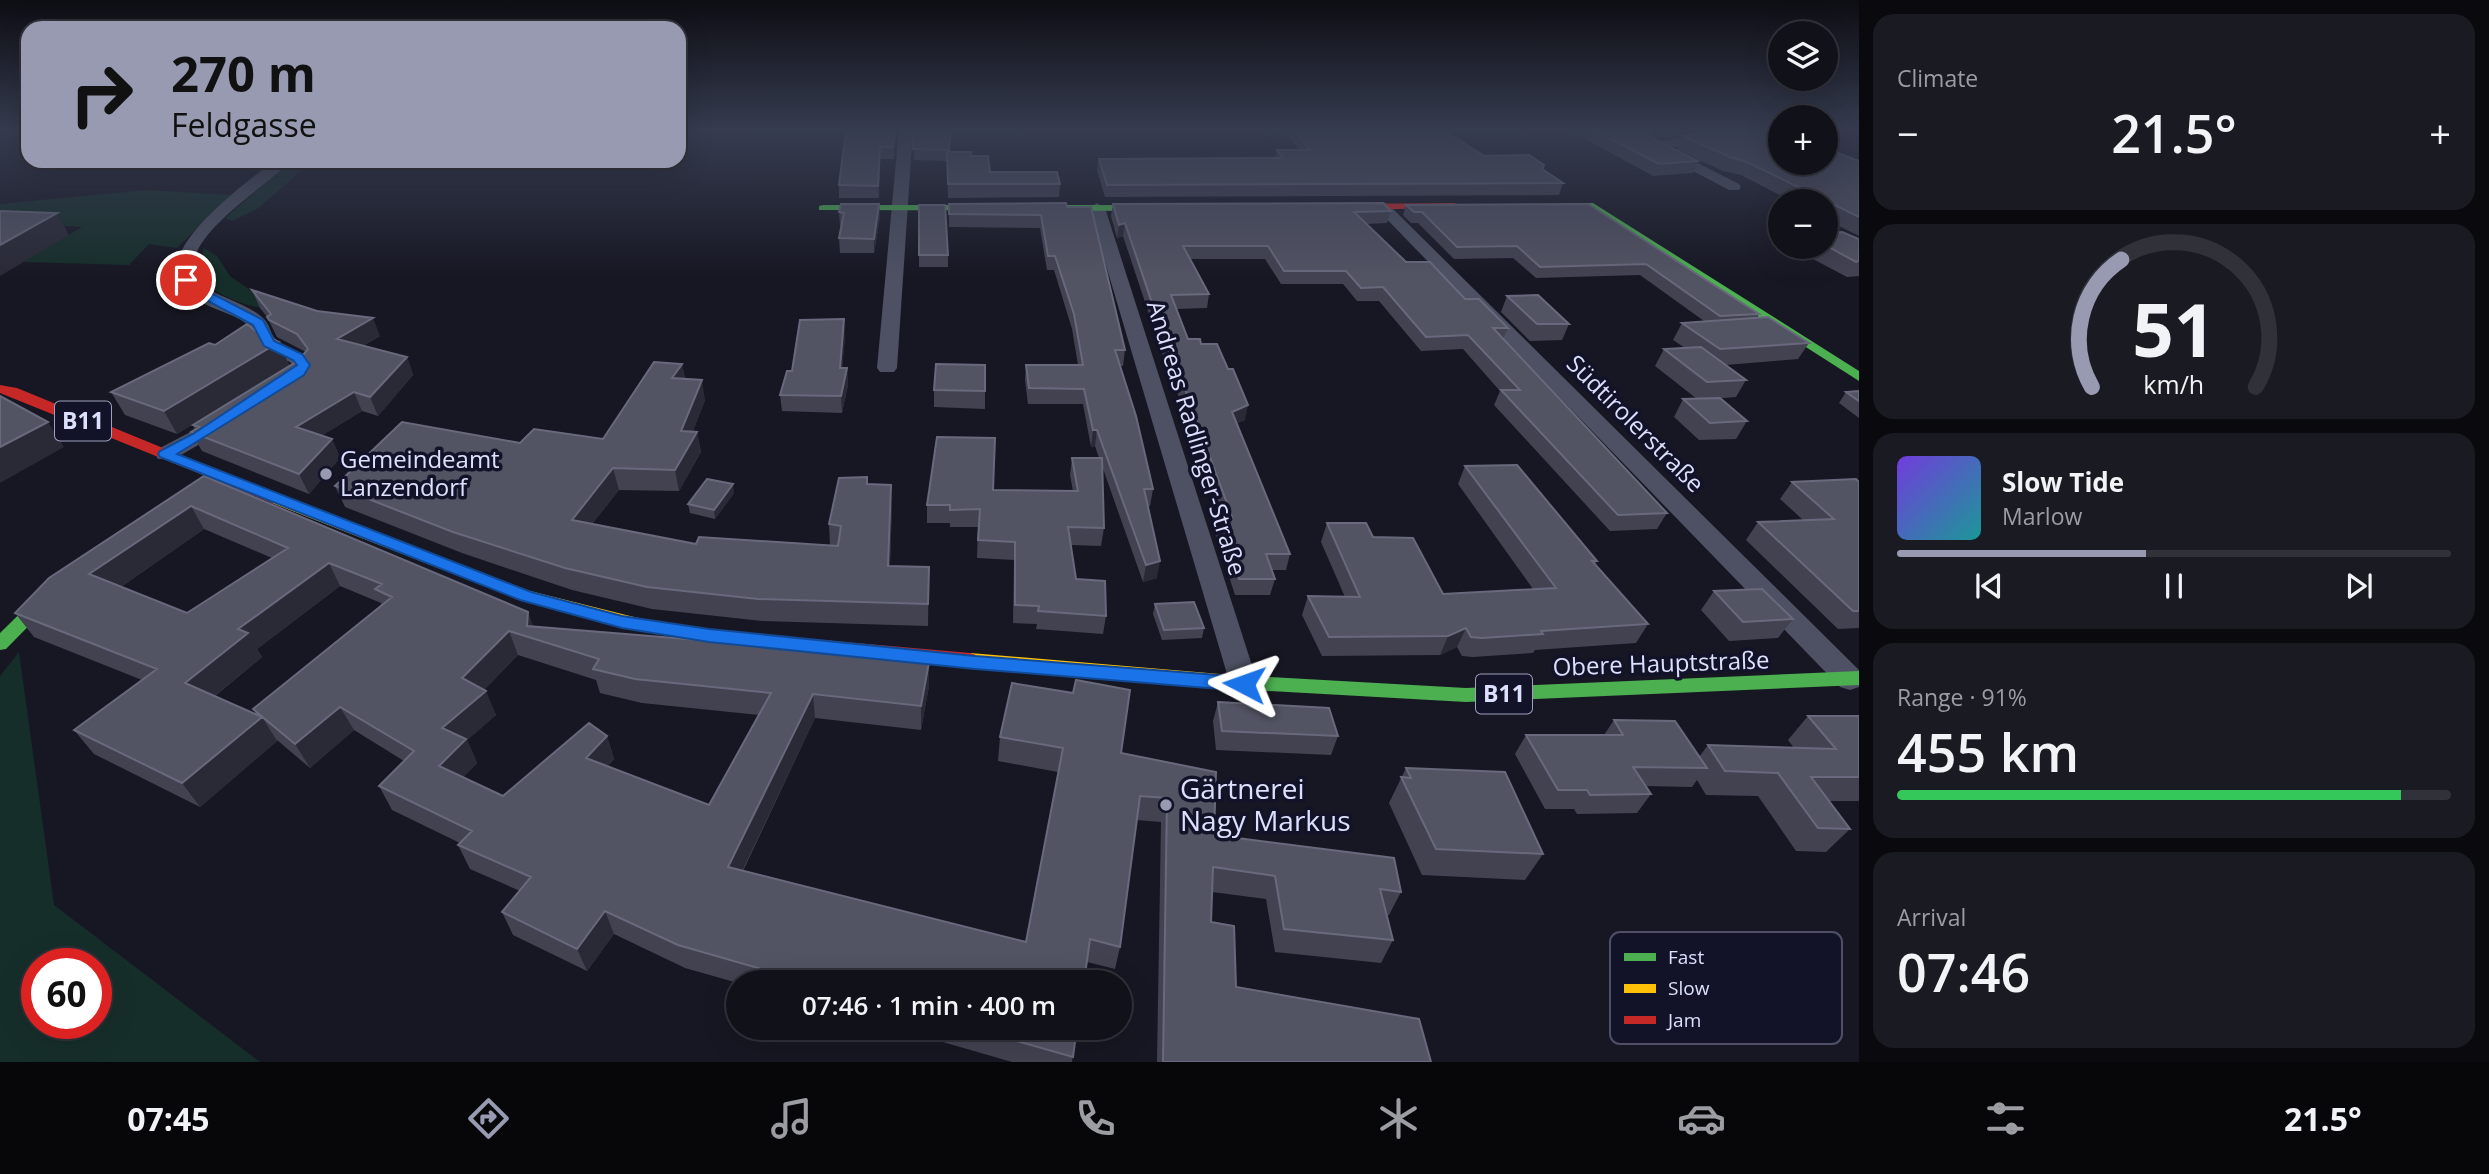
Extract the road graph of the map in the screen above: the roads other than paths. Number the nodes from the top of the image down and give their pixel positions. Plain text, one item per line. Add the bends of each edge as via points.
1 (263, 179) edge
2 (903, 179) edge
3 (1717, 179) edge
4 (1734, 187) dead end
5 (1383, 206) junction
6 (1466, 206) edge
7 (1549, 206) edge
8 (901, 207) junction
9 (1329, 207) edge
10 (823, 208) dead end
11 (1097, 208) junction
12 (1179, 208) edge
13 (887, 368) dead end
14 (1859, 377) edge
15 (0, 389) edge
16 (265, 394) edge
17 (243, 408) edge
18 (166, 454) junction
19 (74, 576) edge
20 (0, 645) edge
21 (1855, 679) edge
22 (1244, 684) junction

1 - 16 street via 206,228 187,253 184,266 186,280 195,289 258,323 269,344 298,357 304,365
2 - 8 street
3 - 4 street
5 - 6 main road
5 - 9 main road
5 - 21 street, Südtirolerstraße
7 - 14 main road via 1590,205
8 - 10 main road
8 - 11 main road
8 - 13 street
11 - 12 main road
11 - 22 street, Andreas Radlinger-Straße
15 - 18 main road, Obere Hauptstraße / B11
17 - 18 street
18 - 22 main road, Obere Hauptstraße / B11 via 212,481 526,596 622,622 709,636 949,660
19 - 20 main road via 52,591
21 - 22 main road, Obere Hauptstraße / B11 via 1466,695

